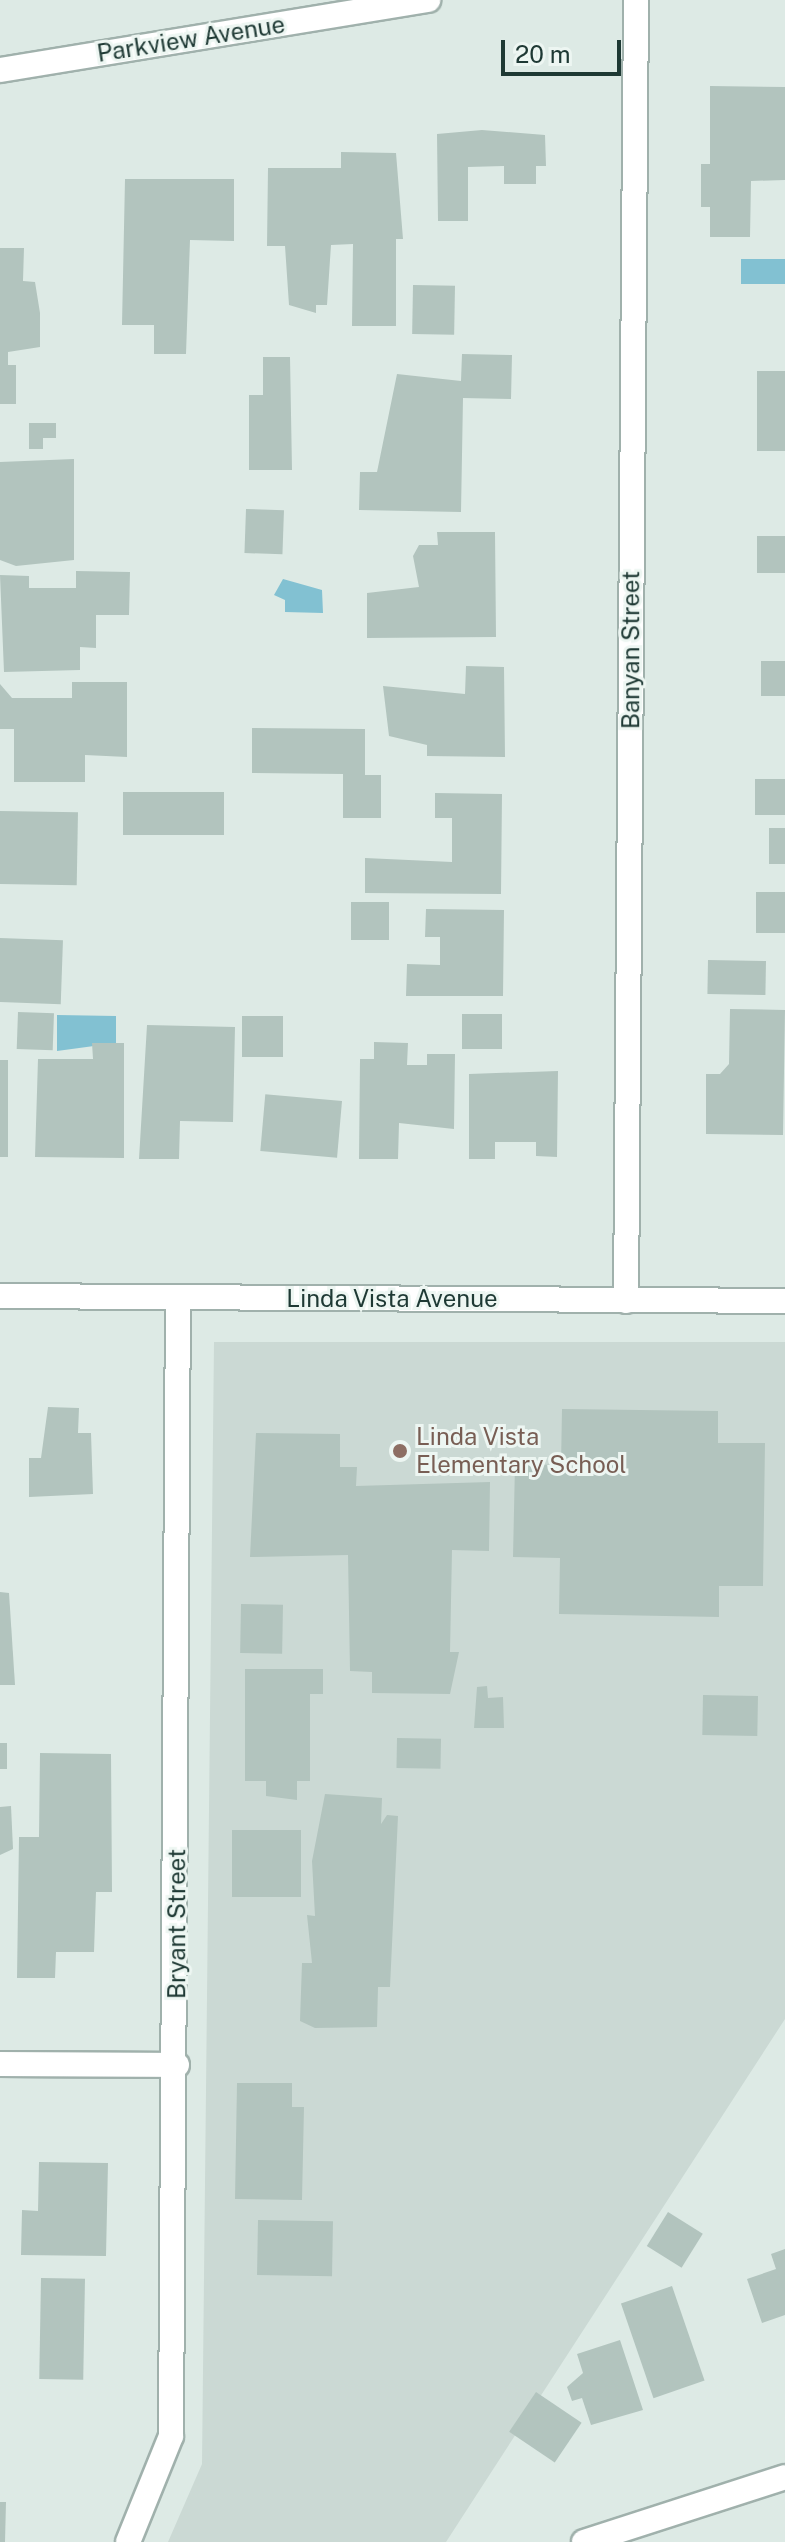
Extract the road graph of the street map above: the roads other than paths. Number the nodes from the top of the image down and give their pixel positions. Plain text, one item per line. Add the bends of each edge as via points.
1 (428, 0) edge
2 (636, 0) edge
3 (0, 70) edge
4 (0, 1296) edge
5 (178, 1297) junction
6 (626, 1301) junction
7 (785, 1301) edge
8 (0, 2064) edge
9 (177, 2065) junction
10 (785, 2477) edge
11 (128, 2542) edge
12 (584, 2542) edge

1 - 3 street, Parkview Avenue
2 - 6 street, Banyan Street
4 - 5 street, Linda Vista Avenue
5 - 6 street, Linda Vista Avenue
5 - 9 street, Bryant Street
6 - 7 street, Linda Vista Avenue
8 - 9 street
9 - 11 street, Bryant Street via 171,2436
10 - 12 street

